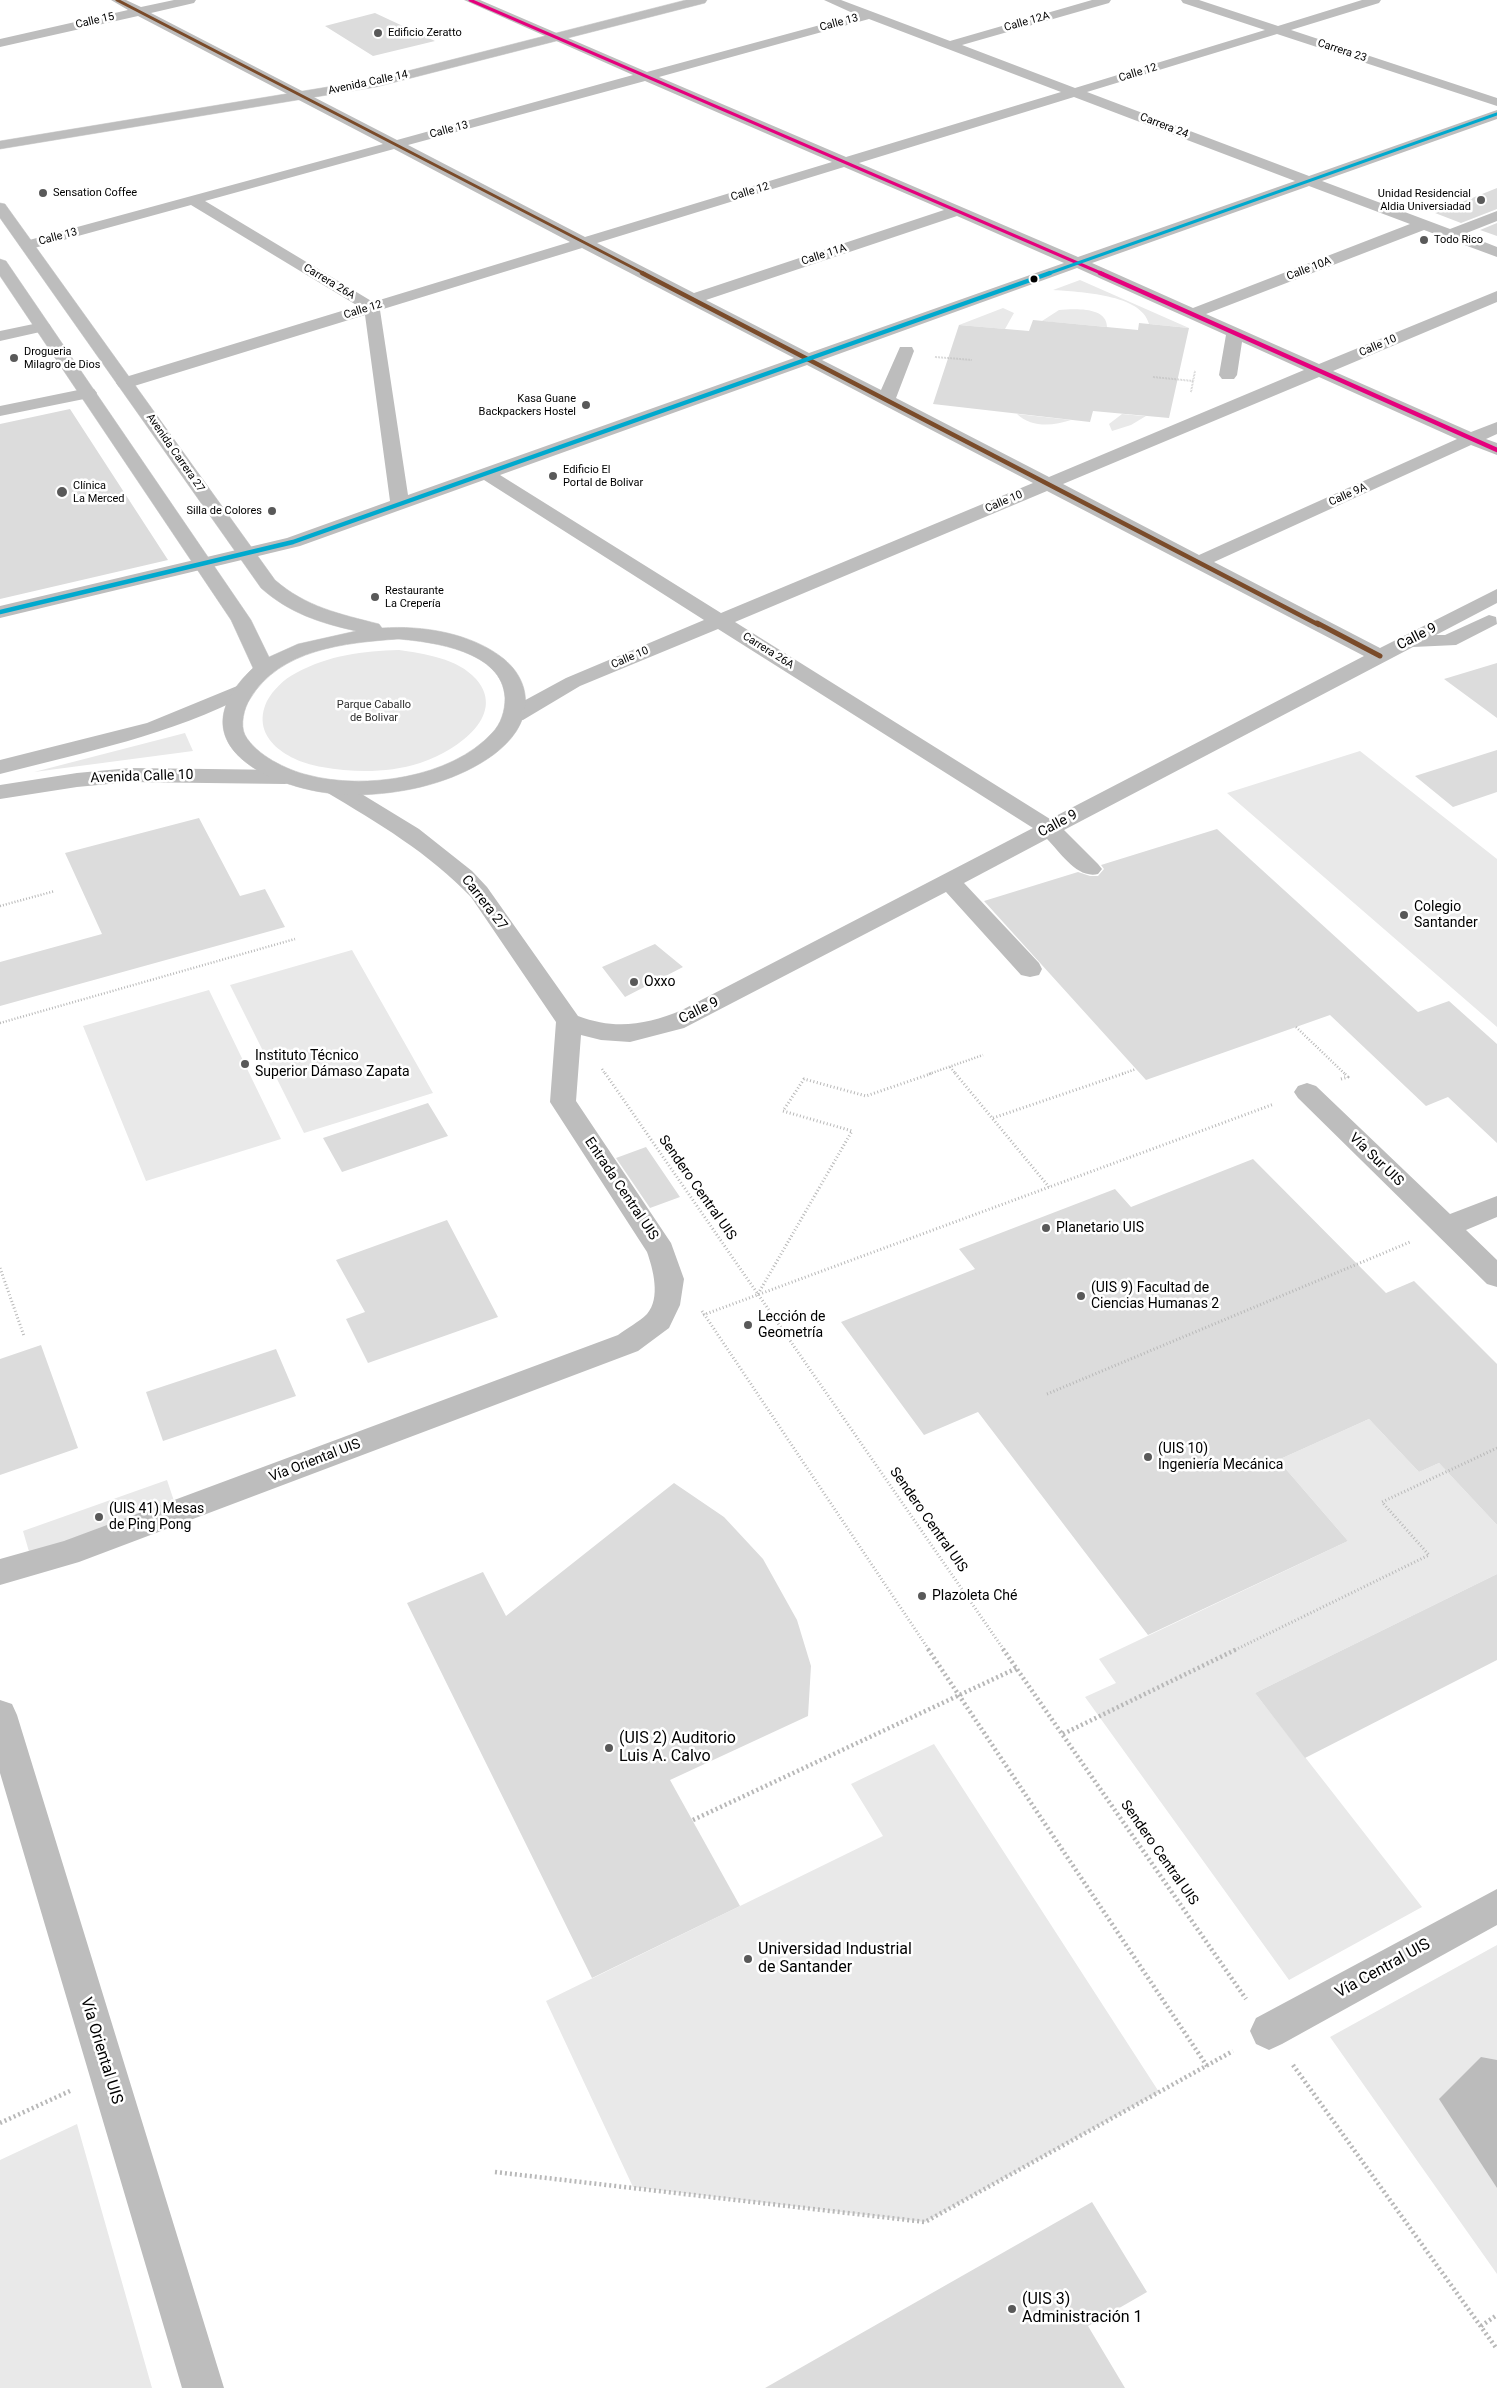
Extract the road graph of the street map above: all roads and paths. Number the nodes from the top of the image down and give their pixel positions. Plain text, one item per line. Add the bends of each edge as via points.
1 (117, 0) edge
2 (190, 0) edge
3 (470, 0) edge
4 (664, 0) edge
5 (701, 0) edge
6 (830, 0) edge
7 (1105, 0) edge
8 (1187, 0) edge
9 (1375, 0) edge
10 (139, 12) junction
11 (870, 15) junction
12 (1278, 30) junction
13 (541, 31) junction
14 (555, 37) junction
15 (0, 43) edge
16 (949, 45) junction
17 (646, 76) junction
18 (1074, 92) junction
19 (295, 93) junction
20 (1497, 102) edge
21 (1497, 114) edge
22 (0, 136) edge
23 (0, 145) edge
24 (394, 145) junction
25 (845, 163) junction
26 (1309, 181) junction
27 (193, 200) junction
28 (0, 207) edge
29 (956, 211) junction
30 (1497, 216) edge
31 (1425, 224) junction
32 (1450, 234) junction
33 (584, 243) junction
34 (28, 245) junction
35 (1497, 252) edge
36 (0, 264) edge
37 (1078, 264) junction
38 (1497, 296) edge
39 (692, 299) junction
40 (372, 308) junction
41 (1192, 314) junction
42 (43, 327) junction
43 (1235, 334) junction
44 (0, 336) edge
45 (906, 351) dead end
46 (933, 356) dead end
47 (808, 359) junction
48 (972, 360) dead end
49 (1318, 370) junction
50 (1228, 375) dead end
51 (1153, 377) dead end
52 (1193, 381) dead end
53 (126, 383) junction
54 (88, 393) junction
55 (886, 400) junction
56 (0, 412) edge
57 (1497, 427) edge
58 (1472, 438) junction
59 (1497, 450) edge
60 (486, 474) junction
61 (1048, 484) junction
62 (400, 504) junction
63 (246, 554) junction
64 (1199, 562) junction
65 (204, 564) junction
66 (1497, 595) edge
67 (0, 612) edge
68 (1497, 616) edge
69 (719, 621) junction
70 (398, 633) junction
71 (1408, 641) junction
72 (1380, 656) junction
73 (264, 669) junction
74 (242, 690) junction
75 (515, 715) junction
76 (0, 767) edge
77 (285, 777) junction
78 (334, 787) junction
79 (0, 792) edge
80 (1050, 829) junction
81 (1090, 869) dead end
82 (949, 881) junction
83 (55, 891) dead end
84 (0, 906) edge
85 (295, 939) dead end
86 (1030, 969) dead end
87 (569, 1022) junction
88 (0, 1023) edge
89 (1296, 1027) dead end
90 (983, 1055) dead end
91 (950, 1067) junction
92 (1136, 1068) dead end
93 (1307, 1092) junction
94 (993, 1118) junction
95 (1050, 1187) junction
96 (1497, 1206) edge
97 (1446, 1227) junction
98 (0, 1268) edge
99 (1497, 1277) edge
100 (758, 1295) junction
101 (699, 1306) dead end
102 (704, 1314) junction
103 (696, 1317) dead end
104 (24, 1336) dead end
105 (628, 1343) joint
106 (1047, 1394) dead end
107 (1497, 1448) edge
108 (0, 1572) edge
109 (1017, 1668) junction
110 (959, 1695) junction
111 (0, 1715) edge
112 (1063, 1734) junction
113 (693, 1820) dead end
114 (1497, 1906) edge
115 (1269, 2031) junction
116 (1207, 2066) junction
117 (108, 2073) junction
118 (0, 2123) edge
119 (495, 2172) dead end
120 (1497, 2315) edge
121 (1481, 2326) junction
122 (1497, 2349) edge
123 (202, 2388) edge

1 - 10 street
2 - 10 street, Calle 15
3 - 13 street
4 - 13 street, Avenida Calle 14
5 - 14 street, Avenida Calle 14
6 - 11 street, Carrera 24
7 - 16 street, Calle 12A
8 - 12 street, Carrera 23
9 - 12 street, Calle 12
10 - 15 street, Calle 15
10 - 19 street
11 - 16 street, Carrera 24
11 - 17 street, Calle 13
12 - 18 street, Calle 12
12 - 20 street, Carrera 23
13 - 14 street
13 - 19 street, Avenida Calle 14
14 - 17 street
14 - 19 street, Avenida Calle 14 via 376,83
16 - 18 street, Carrera 24
17 - 24 street, Calle 13
17 - 25 street
18 - 25 street, Calle 12
18 - 26 street, Carrera 24
19 - 22 street, Avenida Calle 14
19 - 23 street, Avenida Calle 14
19 - 24 street
21 - 26 street
24 - 27 street, Calle 13
24 - 33 street
25 - 29 street
25 - 33 street, Calle 12
26 - 31 street, Carrera 24
26 - 37 street
27 - 34 street, Calle 13
27 - 40 street, Carrera 26A
28 - 34 street, Avenida Carrera 27
29 - 37 street
29 - 39 street, Calle 11A
30 - 32 street
31 - 32 street, Carrera 24
31 - 41 street, Calle 10A
32 - 35 street, Carrera 24
33 - 39 street
33 - 40 street, Calle 12
34 - 53 street, Avenida Carrera 27
36 - 42 street
37 - 41 street
37 - 47 street
38 - 49 street, Calle 10
39 - 47 street
40 - 53 street, Calle 12
40 - 62 street
41 - 43 street
42 - 44 street
42 - 54 street
43 - 49 street
43 - 50 street
45 - 55 street
46 - 48 path
47 - 55 street
47 - 60 street
49 - 58 street
49 - 61 street, Calle 10
51 - 52 path
53 - 63 street, Avenida Carrera 27
54 - 56 street
54 - 65 street
55 - 61 street
57 - 58 street, Calle 9A
58 - 59 street
58 - 64 street, Calle 9A
60 - 62 street
60 - 69 street, Carrera 26A
61 - 64 street
61 - 69 street, Calle 10
62 - 63 street via 294,542
63 - 65 street
63 - 70 street, Avenida Carrera 27 via 281,597 300,608 344,622
64 - 72 street
65 - 67 street
65 - 73 street via 249,633
66 - 71 street, Calle 9
68 - 71 street via 1450,641
69 - 75 street, Calle 10 via 573,682
69 - 80 street, Carrera 26A
70 - 73 street via 360,635 324,642 291,654
70 - 75 street via 433,636 465,645 491,658 509,675 517,695
71 - 72 street, Calle 9
72 - 80 street, Calle 9
73 - 74 street
74 - 76 street via 210,708 151,729
74 - 77 street via 232,714 235,738 254,760
75 - 78 street via 504,734 484,752 450,771 407,783
77 - 78 street
77 - 79 street, Avenida Calle 10 via 130,775
78 - 87 street, Carrera 27 via 432,849 466,878
80 - 81 street, Carrera 26A
80 - 82 street, Calle 9
82 - 86 street
82 - 87 street, Calle 9 via 691,1016 657,1029 612,1035 590,1032
83 - 84 path
85 - 88 path
87 - 100 path, Sendero Central UIS
87 - 105 street, Entrada Central UIS via 563,1102 661,1250 670,1279 666,1305 658,1320
89 - 93 path via 1348,1077
90 - 91 path
91 - 94 path
91 - 100 path via 866,1096 804,1079 783,1112 852,1131
92 - 94 path
93 - 95 path
93 - 97 street, Vía Sur UIS
94 - 95 path
95 - 100 path
96 - 97 street
97 - 99 street, Vía Sur UIS
97 - 106 path
98 - 104 path
100 - 102 path
100 - 109 path, Sendero Central UIS
101 - 102 path
102 - 103 path
102 - 110 path
105 - 108 street, Vía Oriental UIS via 68,1553
107 - 112 path via 1382,1502 1429,1555
109 - 110 path
109 - 112 path, Sendero Central UIS
110 - 113 path
110 - 116 path
111 - 117 street, Vía Oriental UIS
112 - 115 path, Sendero Central UIS
114 - 115 street, Vía Central UIS
115 - 116 path
115 - 121 path, Sendero Central UIS
116 - 119 path via 925,2222
117 - 118 path
117 - 123 street, Vía Oriental UIS
120 - 121 path
121 - 122 path, Sendero Central UIS

